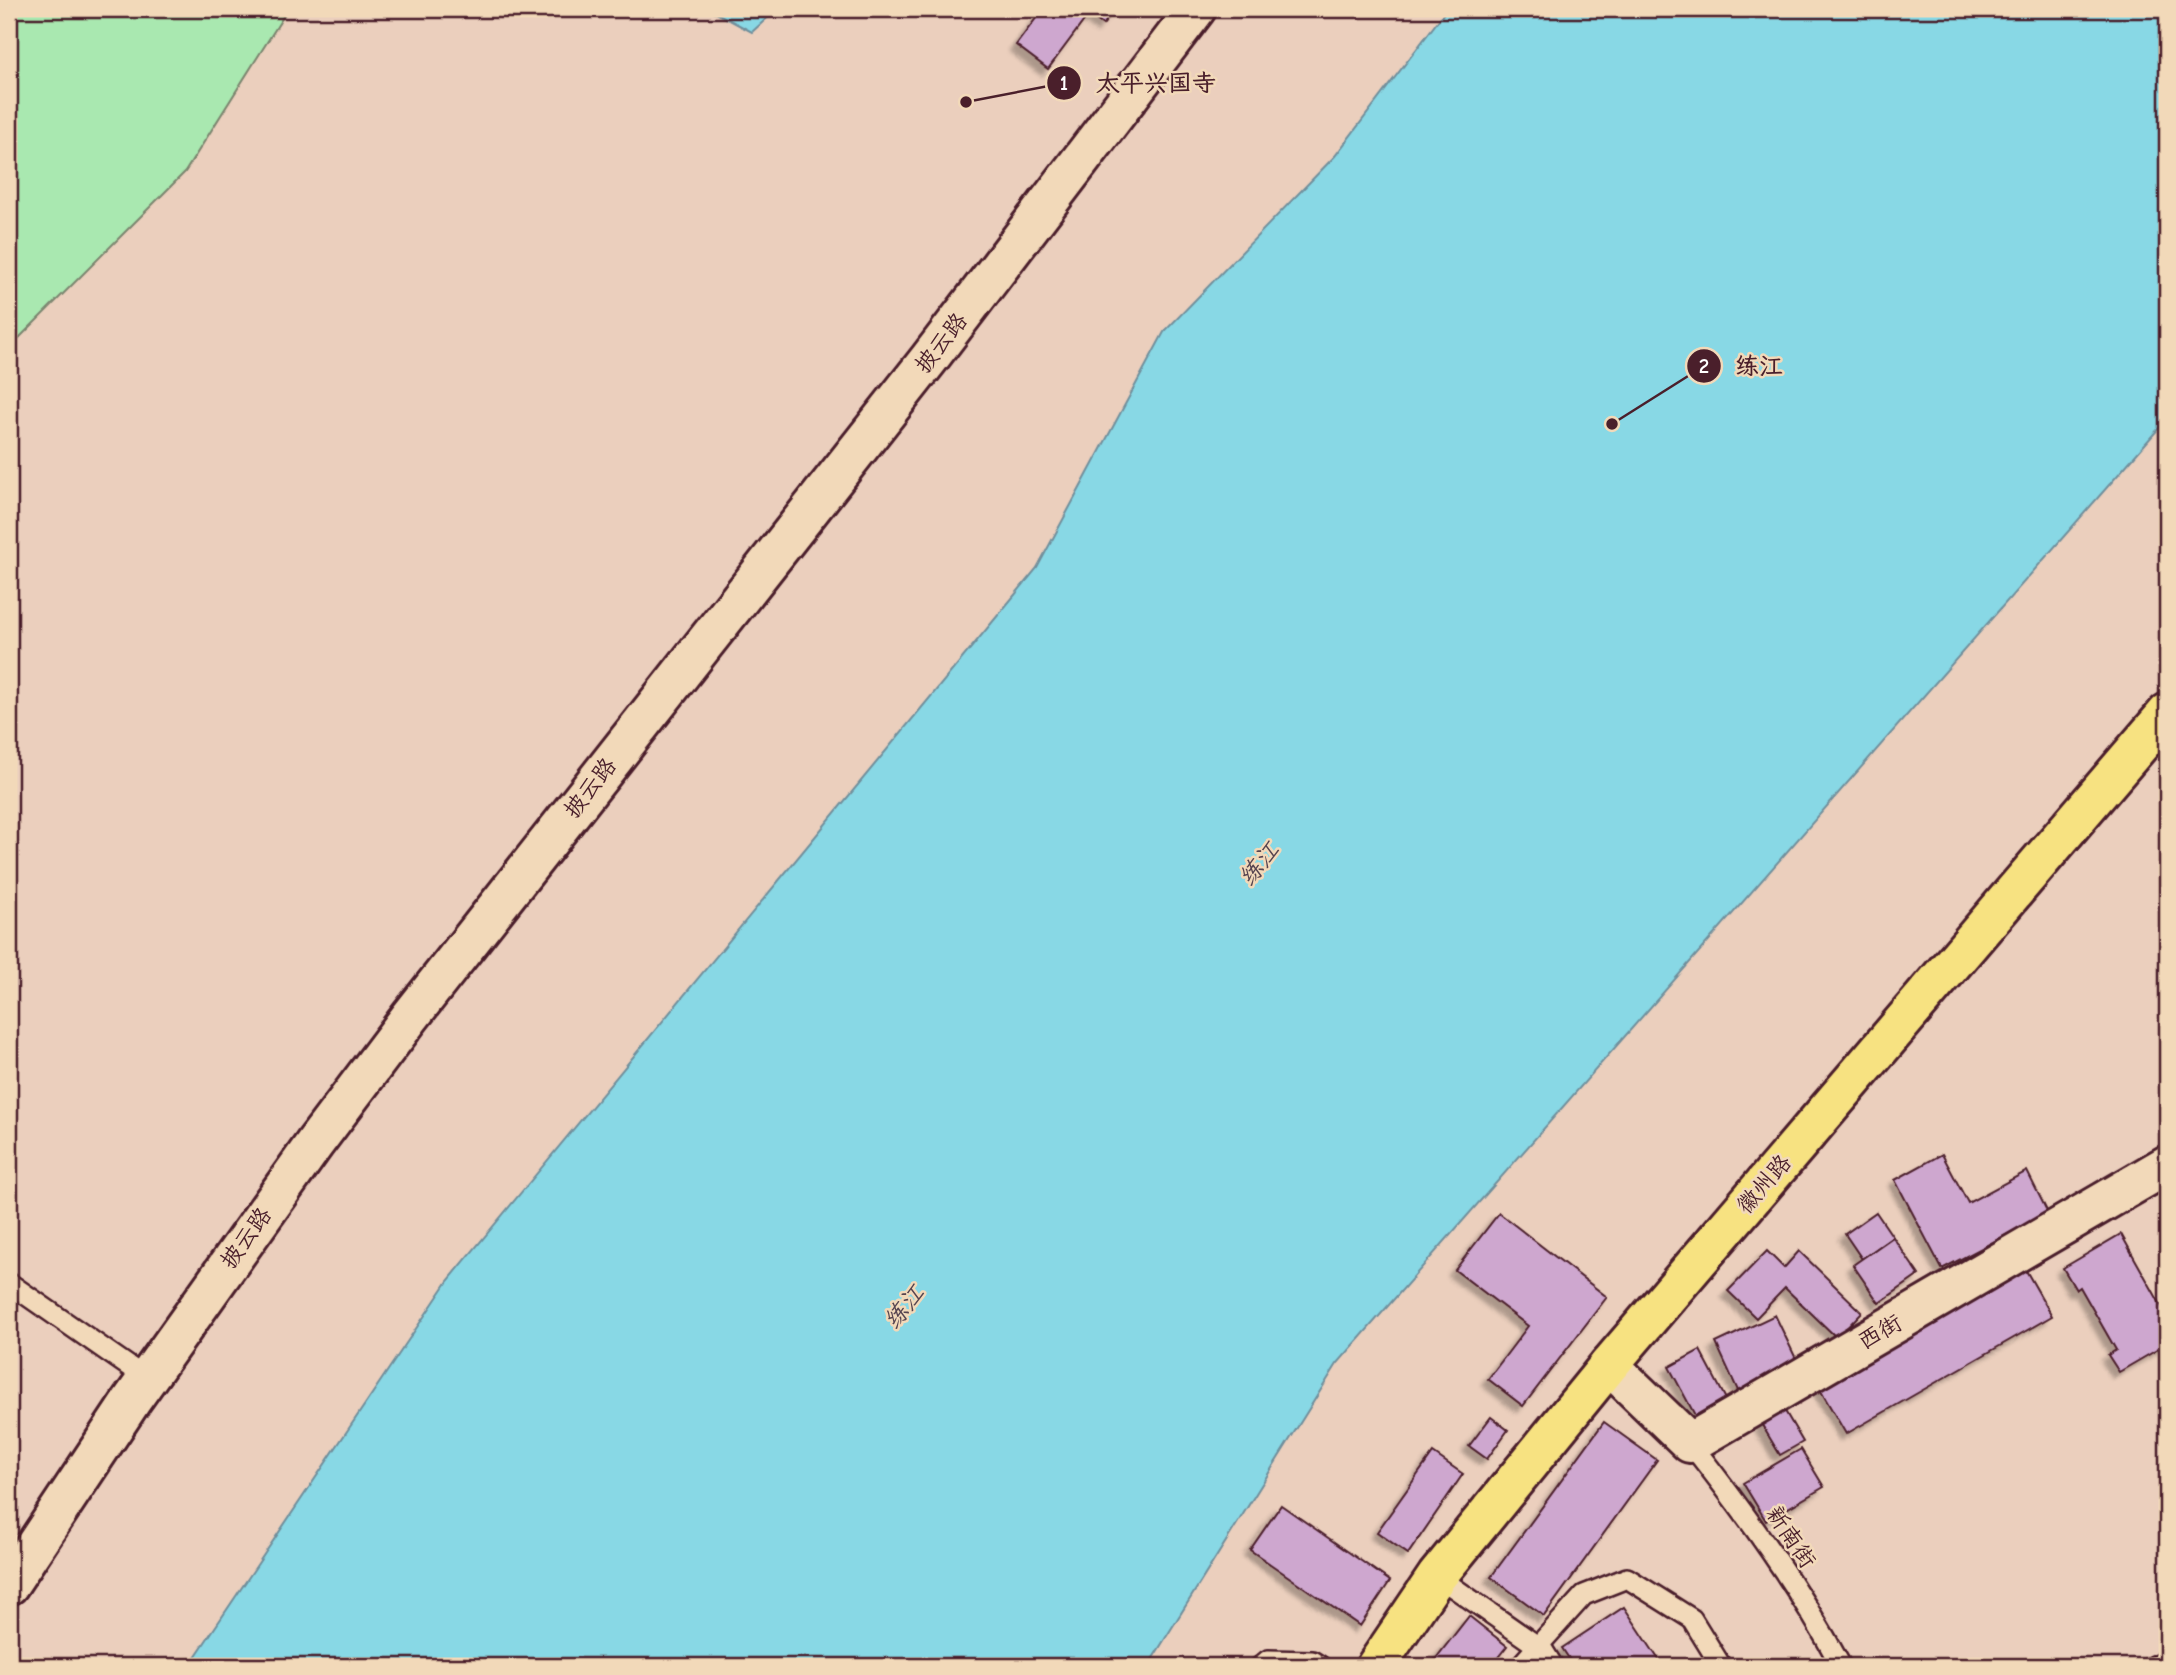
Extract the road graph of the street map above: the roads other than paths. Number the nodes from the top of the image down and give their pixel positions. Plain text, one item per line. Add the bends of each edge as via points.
1 (1196, 9) edge
2 (2167, 713) edge
3 (2167, 1165) edge
4 (9, 1283) edge
5 (1609, 1365) junction
6 (147, 1379) junction
7 (1690, 1443) junction
8 (1437, 1576) junction
9 (9, 1586) edge
10 (1538, 1647) junction
11 (2167, 1660) edge
12 (1261, 1666) edge
13 (1320, 1666) edge
14 (1376, 1666) edge
15 (1520, 1666) edge
16 (1553, 1666) edge
17 (1721, 1666) edge
18 (1840, 1666) edge
19 (2153, 1666) edge

1 - 6 street, 披云路 via 929,359 410,1017
2 - 5 main road, 徽州路
3 - 7 street, 西街
4 - 6 lane
5 - 7 street
5 - 8 main road, 徽州路
6 - 9 street, 披云路
7 - 18 lane, 新南街 via 1784,1570
8 - 10 lane
8 - 14 main road, 徽州路
10 - 15 lane
10 - 16 lane
10 - 17 lane via 1584,1595 1627,1578 1692,1619
11 - 19 lane
12 - 13 lane via 1268,1660 1312,1661

